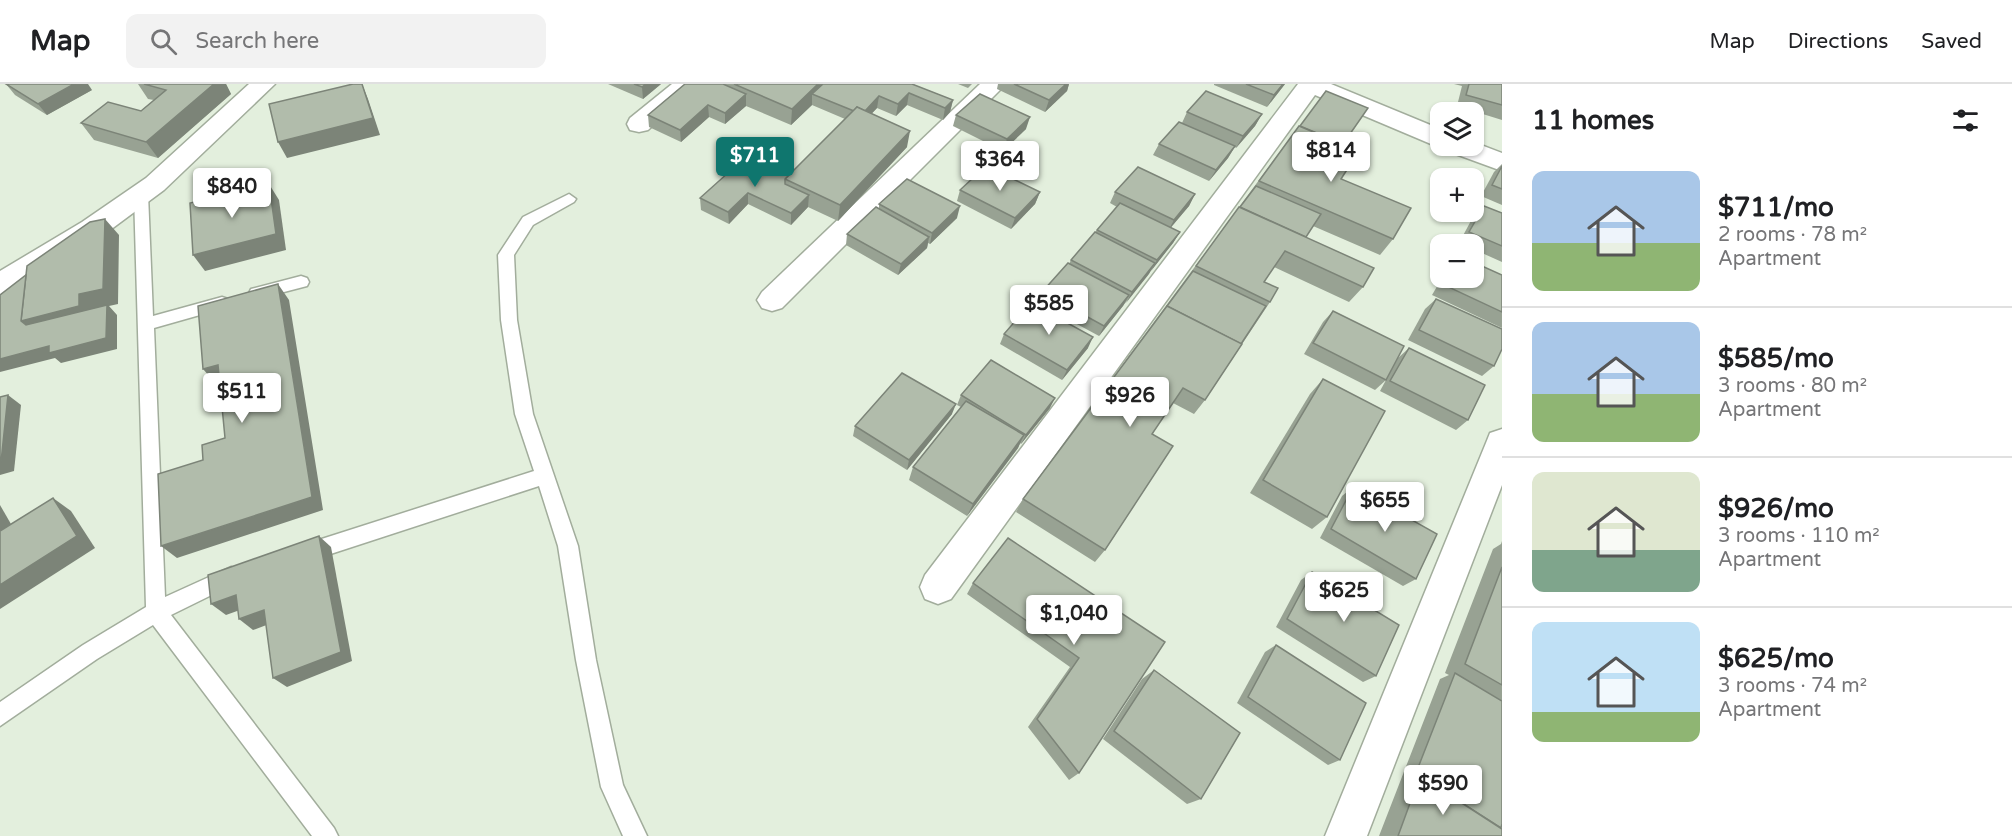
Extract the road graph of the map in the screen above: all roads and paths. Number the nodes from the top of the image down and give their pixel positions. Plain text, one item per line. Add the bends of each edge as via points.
1 (263, 84) edge
2 (687, 84) edge
3 (994, 84) edge
4 (1310, 84) edge
5 (1378, 84) edge
6 (1368, 109) junction
7 (639, 124) dead end
8 (1430, 134) edge
9 (1484, 156) edge
10 (1502, 163) edge
11 (141, 194) junction
12 (569, 199) dead end
13 (301, 282) dead end
14 (0, 285) edge
15 (772, 300) dead end
16 (146, 324) junction
17 (1502, 443) edge
18 (544, 476) junction
19 (289, 558) edge
20 (255, 569) edge
21 (938, 587) dead end
22 (156, 612) junction
23 (0, 715) edge
24 (326, 836) edge
25 (636, 836) edge
26 (1346, 836) edge

1 - 11 street
2 - 7 street
3 - 15 street
4 - 6 street
4 - 21 street
5 - 6 street
6 - 8 street
9 - 10 street
11 - 14 street
11 - 16 lane
12 - 18 lane via 528,221 506,255 509,320 524,414
13 - 16 lane
16 - 22 lane
17 - 26 street
18 - 19 lane
18 - 25 lane via 568,546 612,787
20 - 22 lane via 220,580
22 - 23 lane
22 - 24 lane

